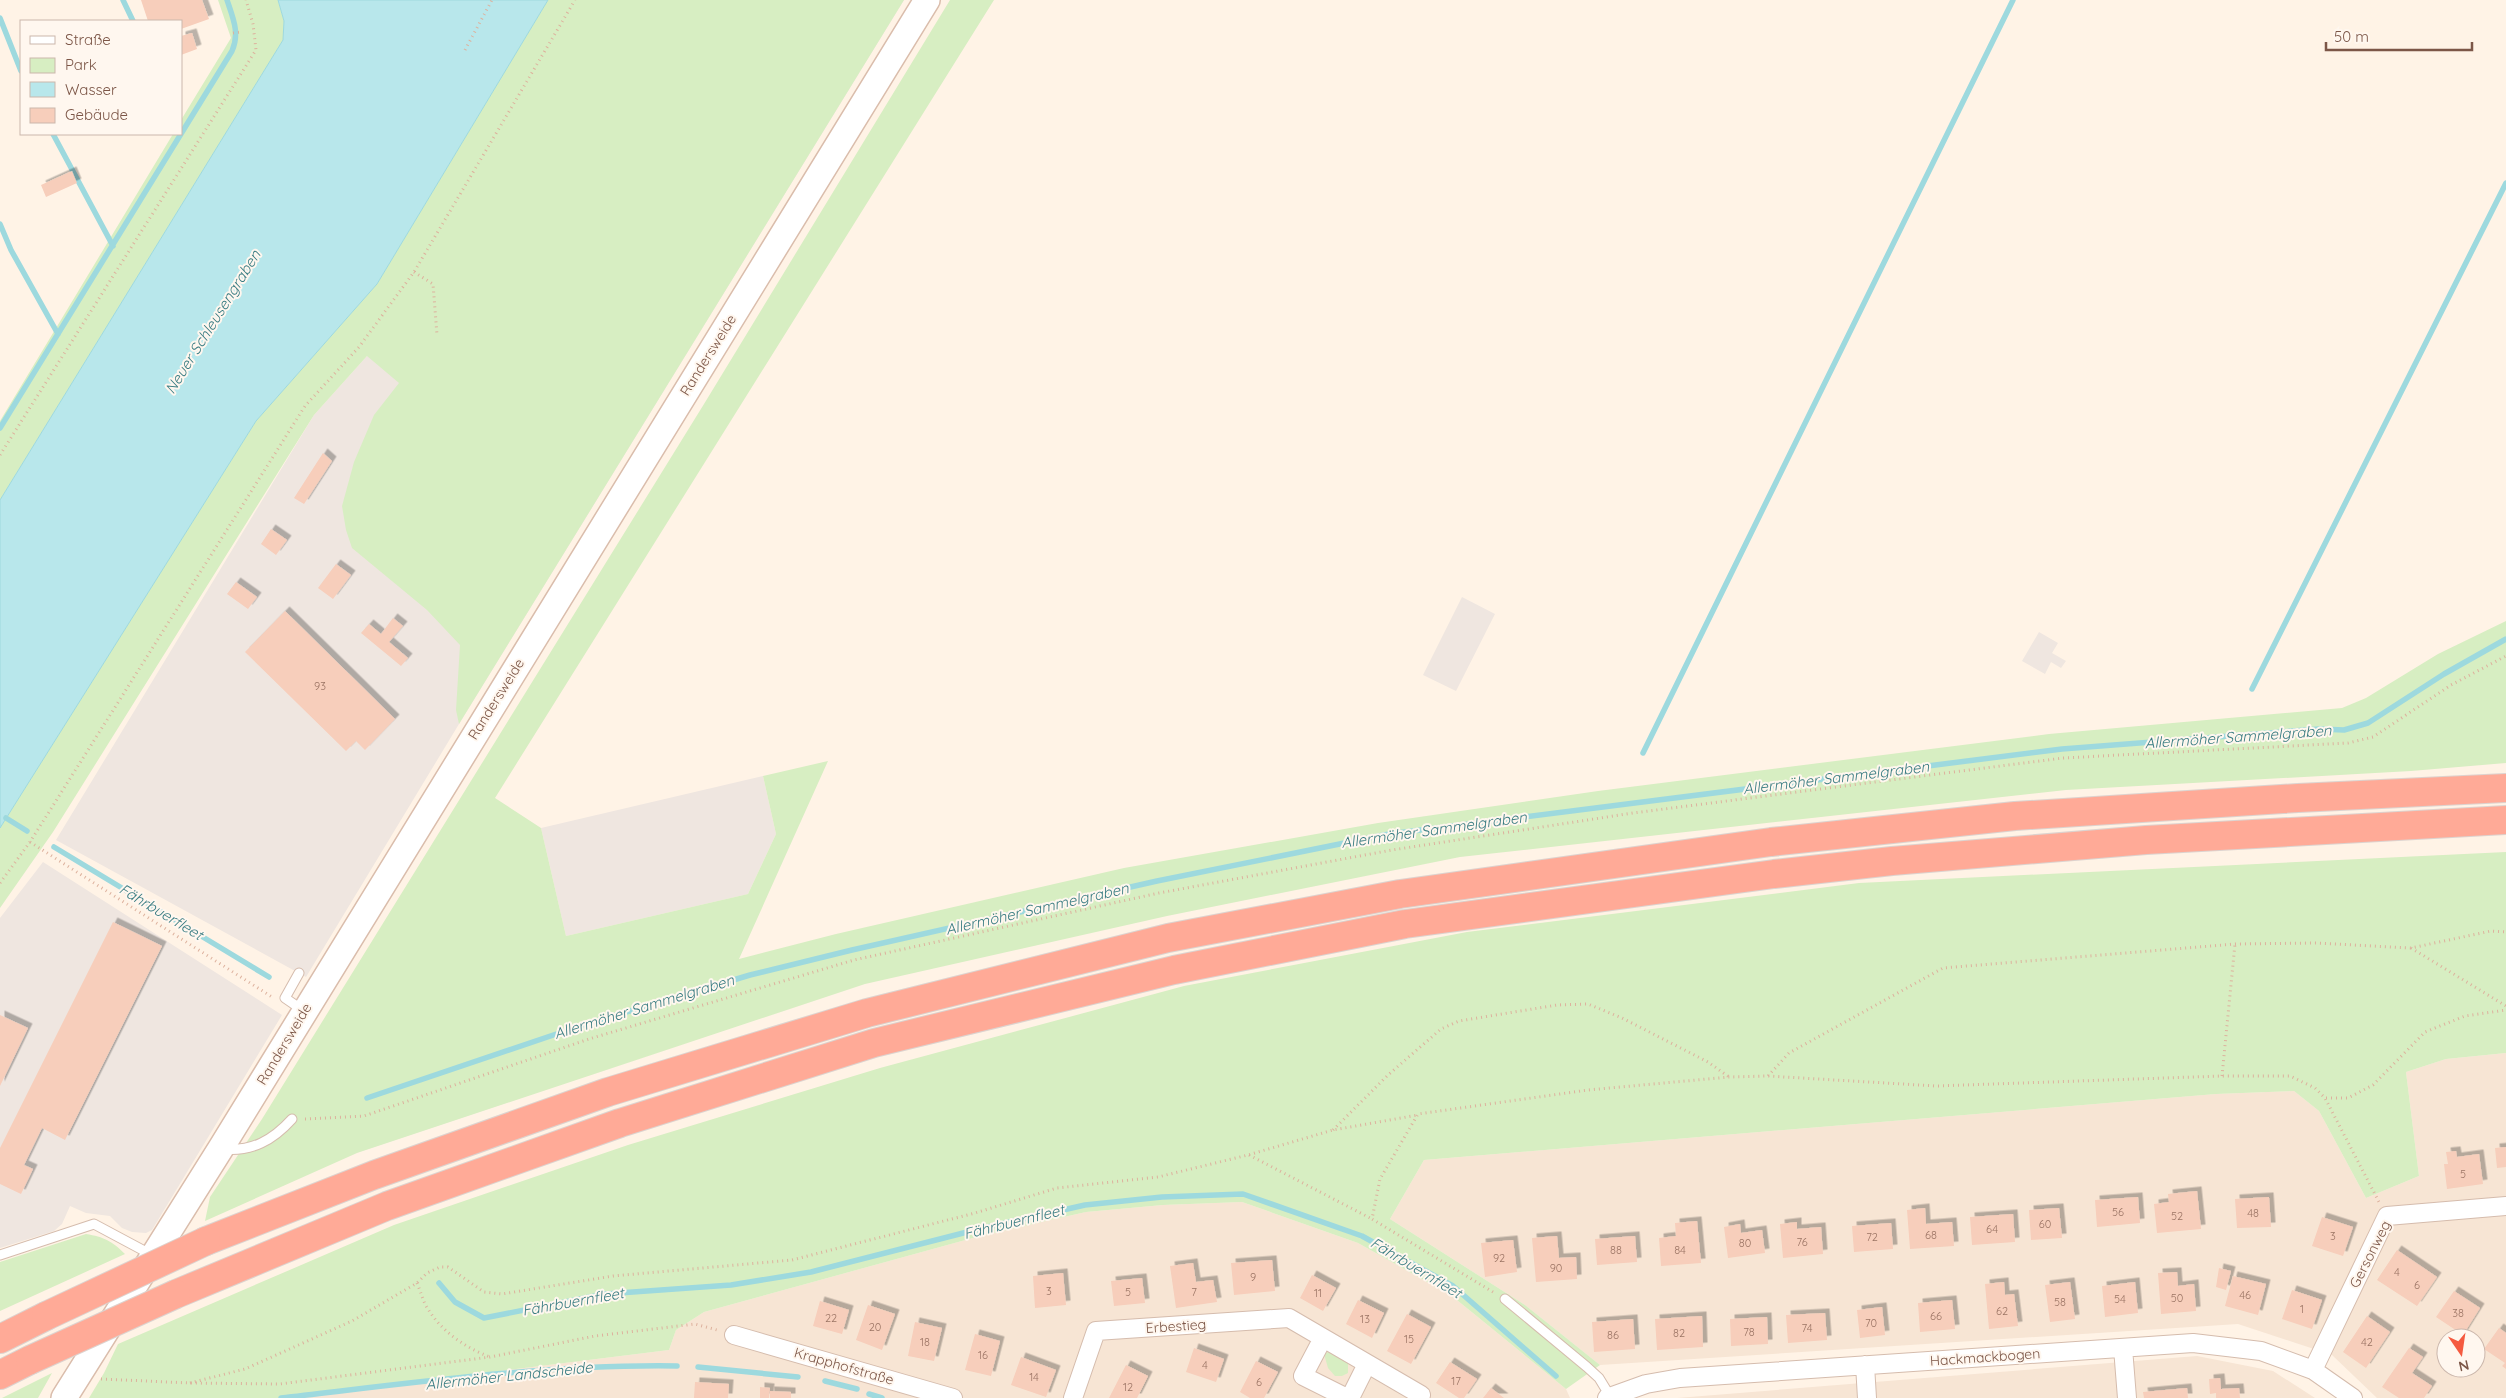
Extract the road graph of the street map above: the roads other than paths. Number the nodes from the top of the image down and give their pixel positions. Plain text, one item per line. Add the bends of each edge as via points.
1 (927, 0) edge
2 (2506, 788) edge
3 (2506, 820) edge
4 (2457, 822) junction
5 (2506, 831) edge
6 (299, 973) dead end
7 (294, 1005) junction
8 (292, 1119) dead end
9 (221, 1148) junction
10 (2506, 1206) edge
11 (0, 1255) edge
12 (152, 1255) junction
13 (1505, 1299) road end
14 (734, 1335) road end
15 (1323, 1338) junction
16 (0, 1339) edge
17 (2123, 1348) junction
18 (1367, 1364) junction
19 (1865, 1365) junction
20 (2313, 1370) junction
21 (0, 1375) edge
22 (69, 1388) edge
23 (1421, 1395) dead end
24 (1609, 1397) edge
25 (953, 1398) edge
26 (1073, 1398) edge
27 (1346, 1398) edge
28 (1350, 1398) edge
29 (1867, 1398) edge
30 (2127, 1398) edge
31 (2353, 1398) edge

1 - 7 street, Randersweide
2 - 16 highway, bridge via 2015,816 1771,842 1400,894 1168,938 866,1013 608,1092 374,1175 206,1241
3 - 4 highway
4 - 5 highway
4 - 21 highway, bridge via 2146,840 1774,874 1405,924 1174,970 874,1044 620,1123 387,1206 176,1294
6 - 7 lane
7 - 9 street, Randersweide
8 - 9 lane via 278,1135 256,1147
9 - 12 street, Randersweide
10 - 20 street, Gersonweg via 2387,1216
11 - 12 lane via 94,1224
12 - 22 street, Randersweide
13 - 24 lane via 1587,1367 1603,1383
14 - 25 street, Krapphofstraße
15 - 18 street, Erbestieg
15 - 26 street, Erbestieg via 1289,1318 1096,1331
15 - 27 street via 1303,1376
17 - 19 street, Hackmackbogen
17 - 20 street, Hackmackbogen via 2209,1344 2261,1351
17 - 30 street
18 - 23 street, Erbestieg
18 - 28 street
19 - 24 street, Hackmackbogen via 1667,1380
19 - 29 street
20 - 31 street, Hackmackbogen

